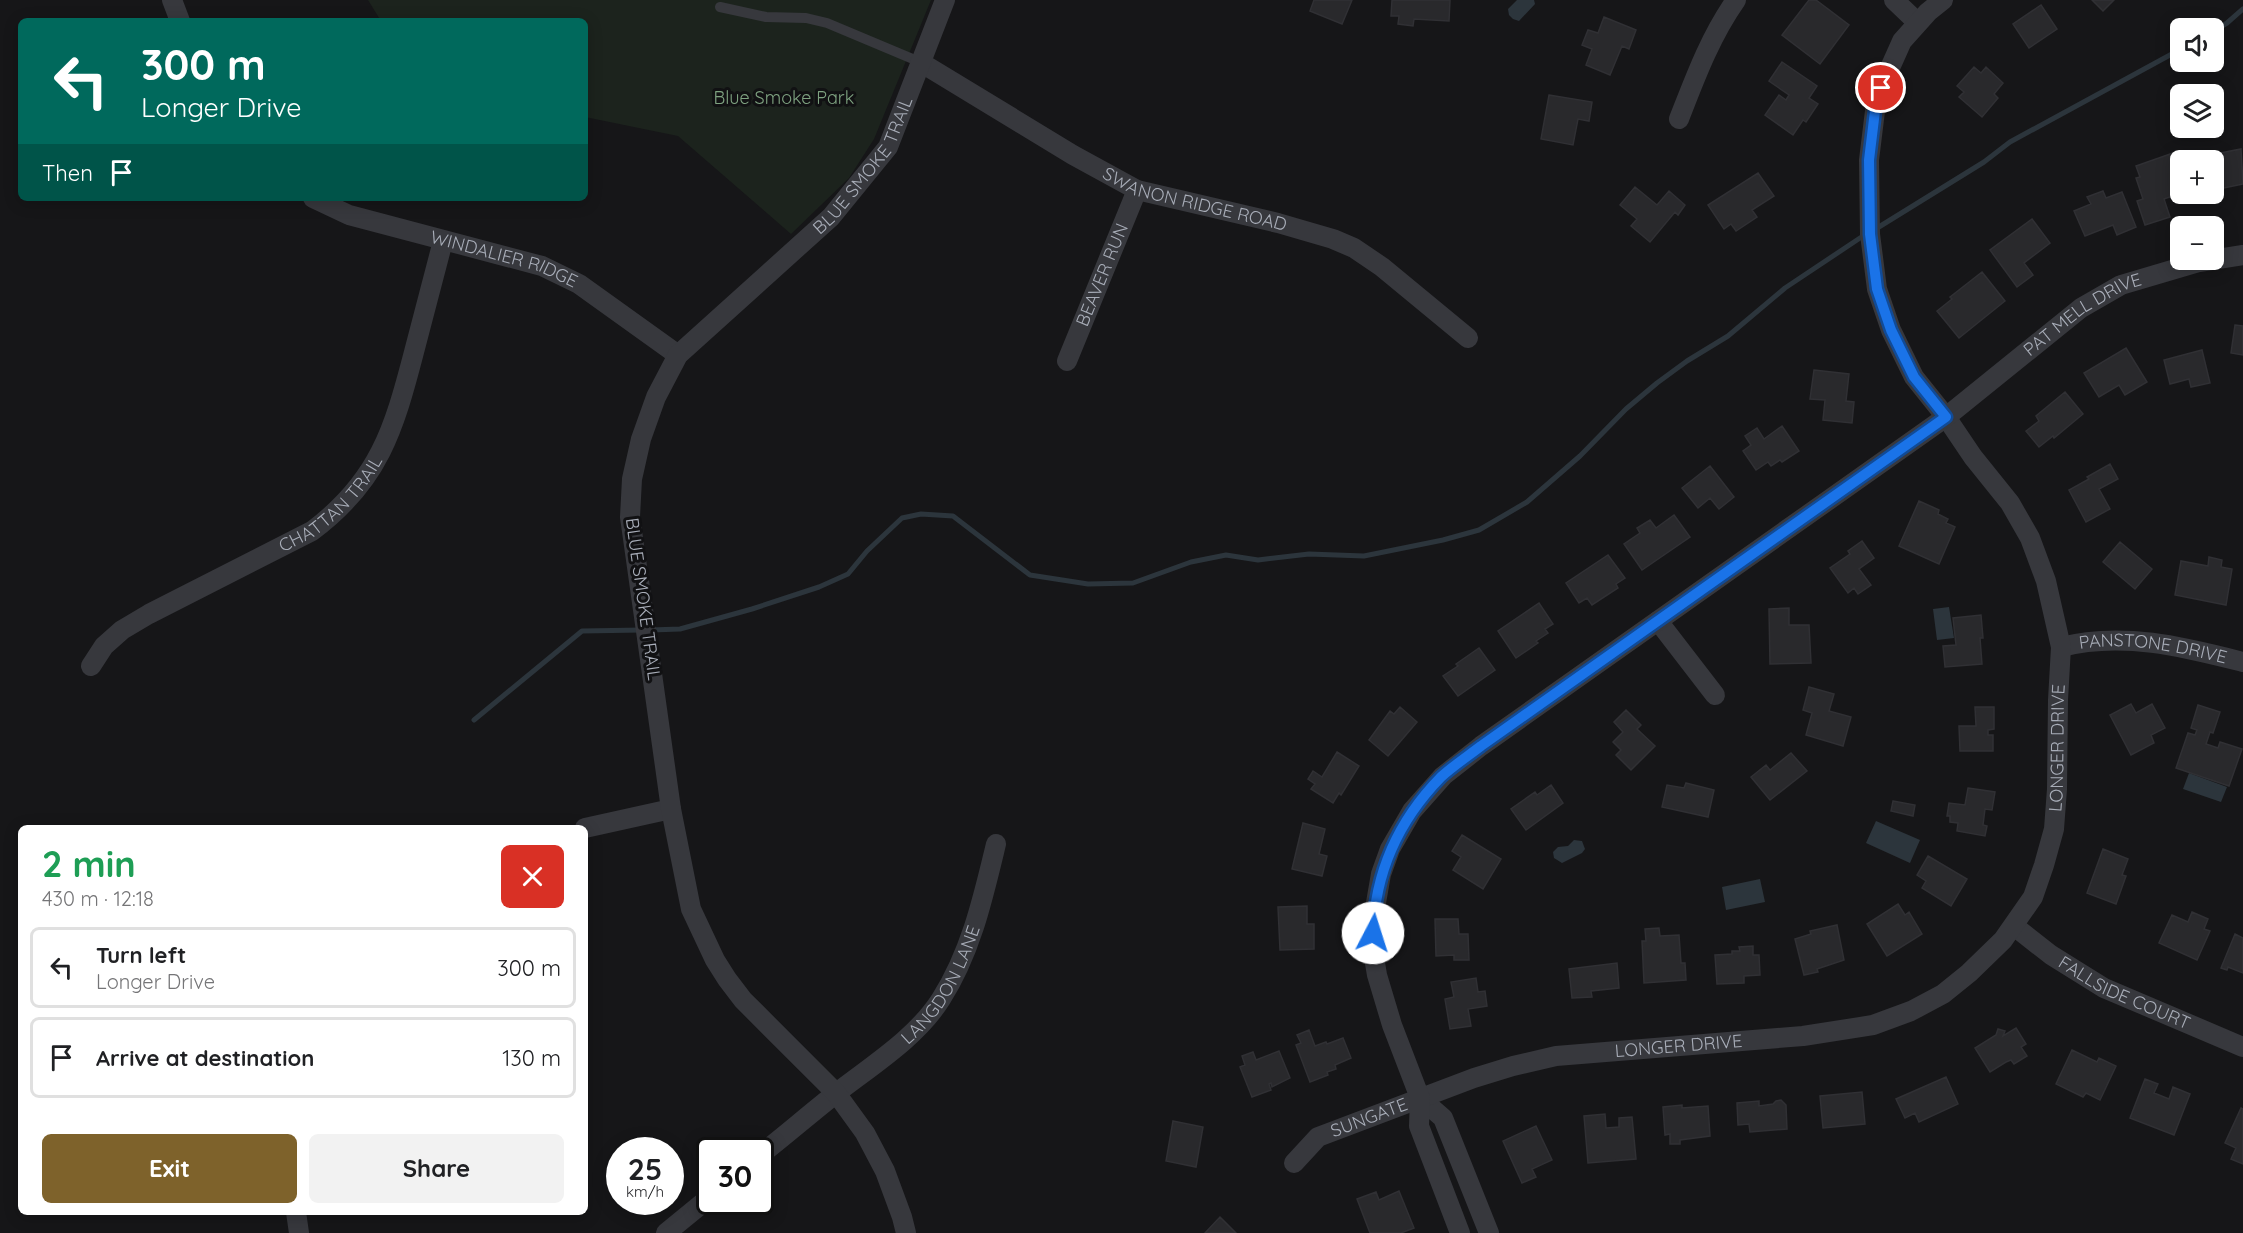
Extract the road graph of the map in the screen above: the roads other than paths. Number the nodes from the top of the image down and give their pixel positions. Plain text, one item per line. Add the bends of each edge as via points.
1 (172, 0) edge
2 (945, 0) edge
3 (1736, 0) edge
4 (1894, 0) edge
5 (1943, 0) edge
6 (720, 7) dead end
7 (179, 18) edge
8 (1917, 22) junction
9 (920, 62) junction
10 (1679, 119) dead end
11 (1137, 190) junction
12 (319, 201) edge
13 (443, 240) junction
14 (2243, 255) edge
15 (1468, 338) dead end
16 (678, 355) junction
17 (1066, 361) dead end
18 (1946, 417) junction
19 (1658, 621) junction
20 (2061, 647) junction
21 (2243, 662) edge
22 (91, 666) dead end
23 (1715, 695) dead end
24 (671, 809) junction
25 (588, 827) edge
26 (996, 844) dead end
27 (2014, 926) junction
28 (2243, 1047) edge
29 (836, 1093) junction
30 (1420, 1098) junction
31 (774, 1144) edge
32 (1294, 1163) dead end
33 (696, 1208) edge
34 (296, 1215) edge
35 (299, 1233) edge
36 (666, 1233) edge
37 (906, 1233) edge
38 (1460, 1233) edge
39 (1489, 1233) edge

1 - 7 street
2 - 9 street, BLUE SMOKE TRAIL
3 - 10 street via 1712,39
4 - 8 street
5 - 8 street, LONGER DRIVE
6 - 9 lane via 766,17 827,23
8 - 18 street, LONGER DRIVE via 1899,49 1875,111 1869,160 1870,226 1877,289 1891,330 1914,377
9 - 11 street, SWANON RIDGE ROAD
9 - 16 street, BLUE SMOKE TRAIL via 888,147 852,193 831,217
11 - 15 street, SWANON RIDGE ROAD via 1278,223 1354,248
11 - 17 street, BEAVER RUN
12 - 13 street, WINDALIER RIDGE via 349,215
13 - 16 street, WINDALIER RIDGE via 542,266 579,284
13 - 22 street, CHATTAN TRAIL via 394,426 356,491 312,531 122,630 104,646
14 - 18 street, PAT MELL DRIVE via 2199,262 2116,287 2072,315
16 - 24 street, BLUE SMOKE TRAIL via 648,418 632,479 630,517
18 - 19 street, PAT MELL DRIVE
18 - 20 street, LONGER DRIVE via 2010,503 2030,538 2046,581
19 - 23 street
19 - 30 street, PAT MELL DRIVE via 1443,776 1412,811 1390,849 1376,896 1372,945 1384,1002
20 - 21 street, PANSTONE DRIVE via 2086,640 2152,642
20 - 27 street, LONGER DRIVE via 2054,829 2033,897
24 - 25 street
24 - 29 street, BLUE SMOKE TRAIL via 691,909 715,960 743,1000
26 - 29 street, LANGDON LANE via 962,962 940,1001 917,1027
27 - 28 street, FALLSIDE COURT via 2104,988
27 - 30 street, LONGER DRIVE via 1969,974 1943,994 1873,1025 1803,1036 1556,1056 1513,1066
29 - 31 street, LANGDON LANE
29 - 37 street, BLUE SMOKE TRAIL via 865,1133 885,1171
30 - 32 street, SUNGATE via 1318,1137
30 - 38 street via 1419,1126
30 - 39 street via 1443,1118
33 - 36 street
34 - 35 street

